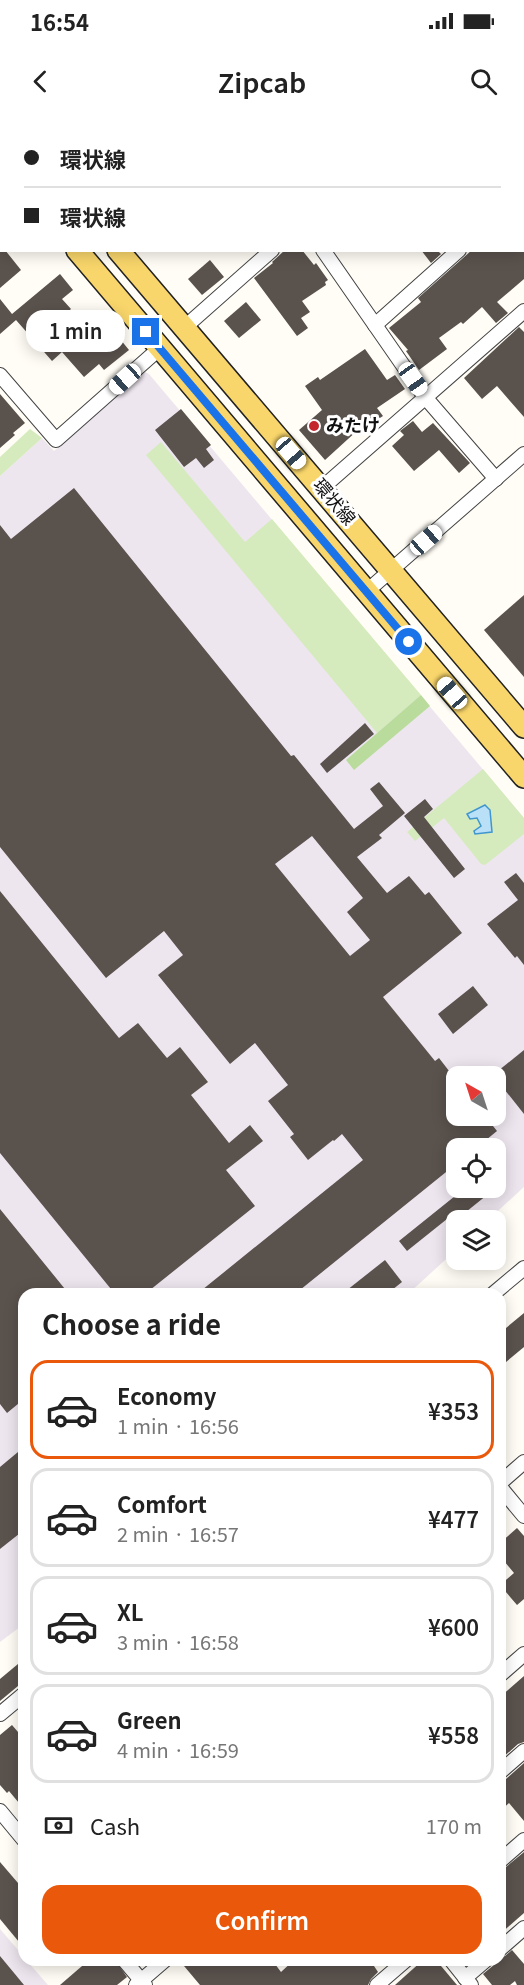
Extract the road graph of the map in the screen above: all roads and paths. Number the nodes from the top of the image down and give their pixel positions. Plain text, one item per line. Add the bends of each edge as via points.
1 (79, 252) edge
2 (120, 252) edge
3 (271, 252) edge
4 (324, 252) edge
5 (457, 252) edge
6 (524, 311) edge
7 (375, 326) junction
8 (185, 327) junction
9 (160, 348) junction
10 (0, 375) edge
11 (425, 397) junction
12 (524, 454) edge
13 (496, 479) junction
14 (322, 488) junction
15 (391, 570) junction
16 (366, 592) junction
17 (524, 728) edge
18 (524, 777) edge
19 (524, 1268) edge
20 (500, 1288) edge
21 (524, 1462) edge
22 (506, 1479) edge
23 (506, 1492) edge
24 (524, 1515) edge
25 (524, 1654) edge
26 (506, 1670) edge
27 (18, 1699) edge
28 (0, 1714) edge
29 (524, 1751) edge
30 (506, 1767) edge
31 (0, 1811) edge
32 (18, 1833) edge
33 (524, 1840) edge
34 (506, 1856) edge
35 (524, 1928) edge
36 (506, 1944) edge
37 (128, 1966) edge
38 (159, 1966) edge
39 (399, 1966) edge
40 (456, 1966) edge
41 (481, 1966) edge
42 (468, 1982) edge
43 (141, 1984) edge
44 (377, 1985) edge

1 - 9 main road, 環状線
2 - 8 main road, 環状線
3 - 8 street
4 - 7 street
5 - 7 street
6 - 11 street
7 - 11 street
8 - 14 main road, 環状線
9 - 10 street via 56,440
9 - 16 main road, 環状線
11 - 13 street
11 - 14 street
12 - 13 street
13 - 15 street
14 - 15 main road, 環状線
15 - 16 street
15 - 17 main road, 環状線
16 - 18 main road, 環状線
19 - 20 street
21 - 22 street
23 - 24 street
25 - 26 street
27 - 28 street
29 - 30 street
31 - 32 street
33 - 34 street
35 - 36 street
37 - 43 street
38 - 43 street
39 - 44 street
40 - 42 street
41 - 42 street

